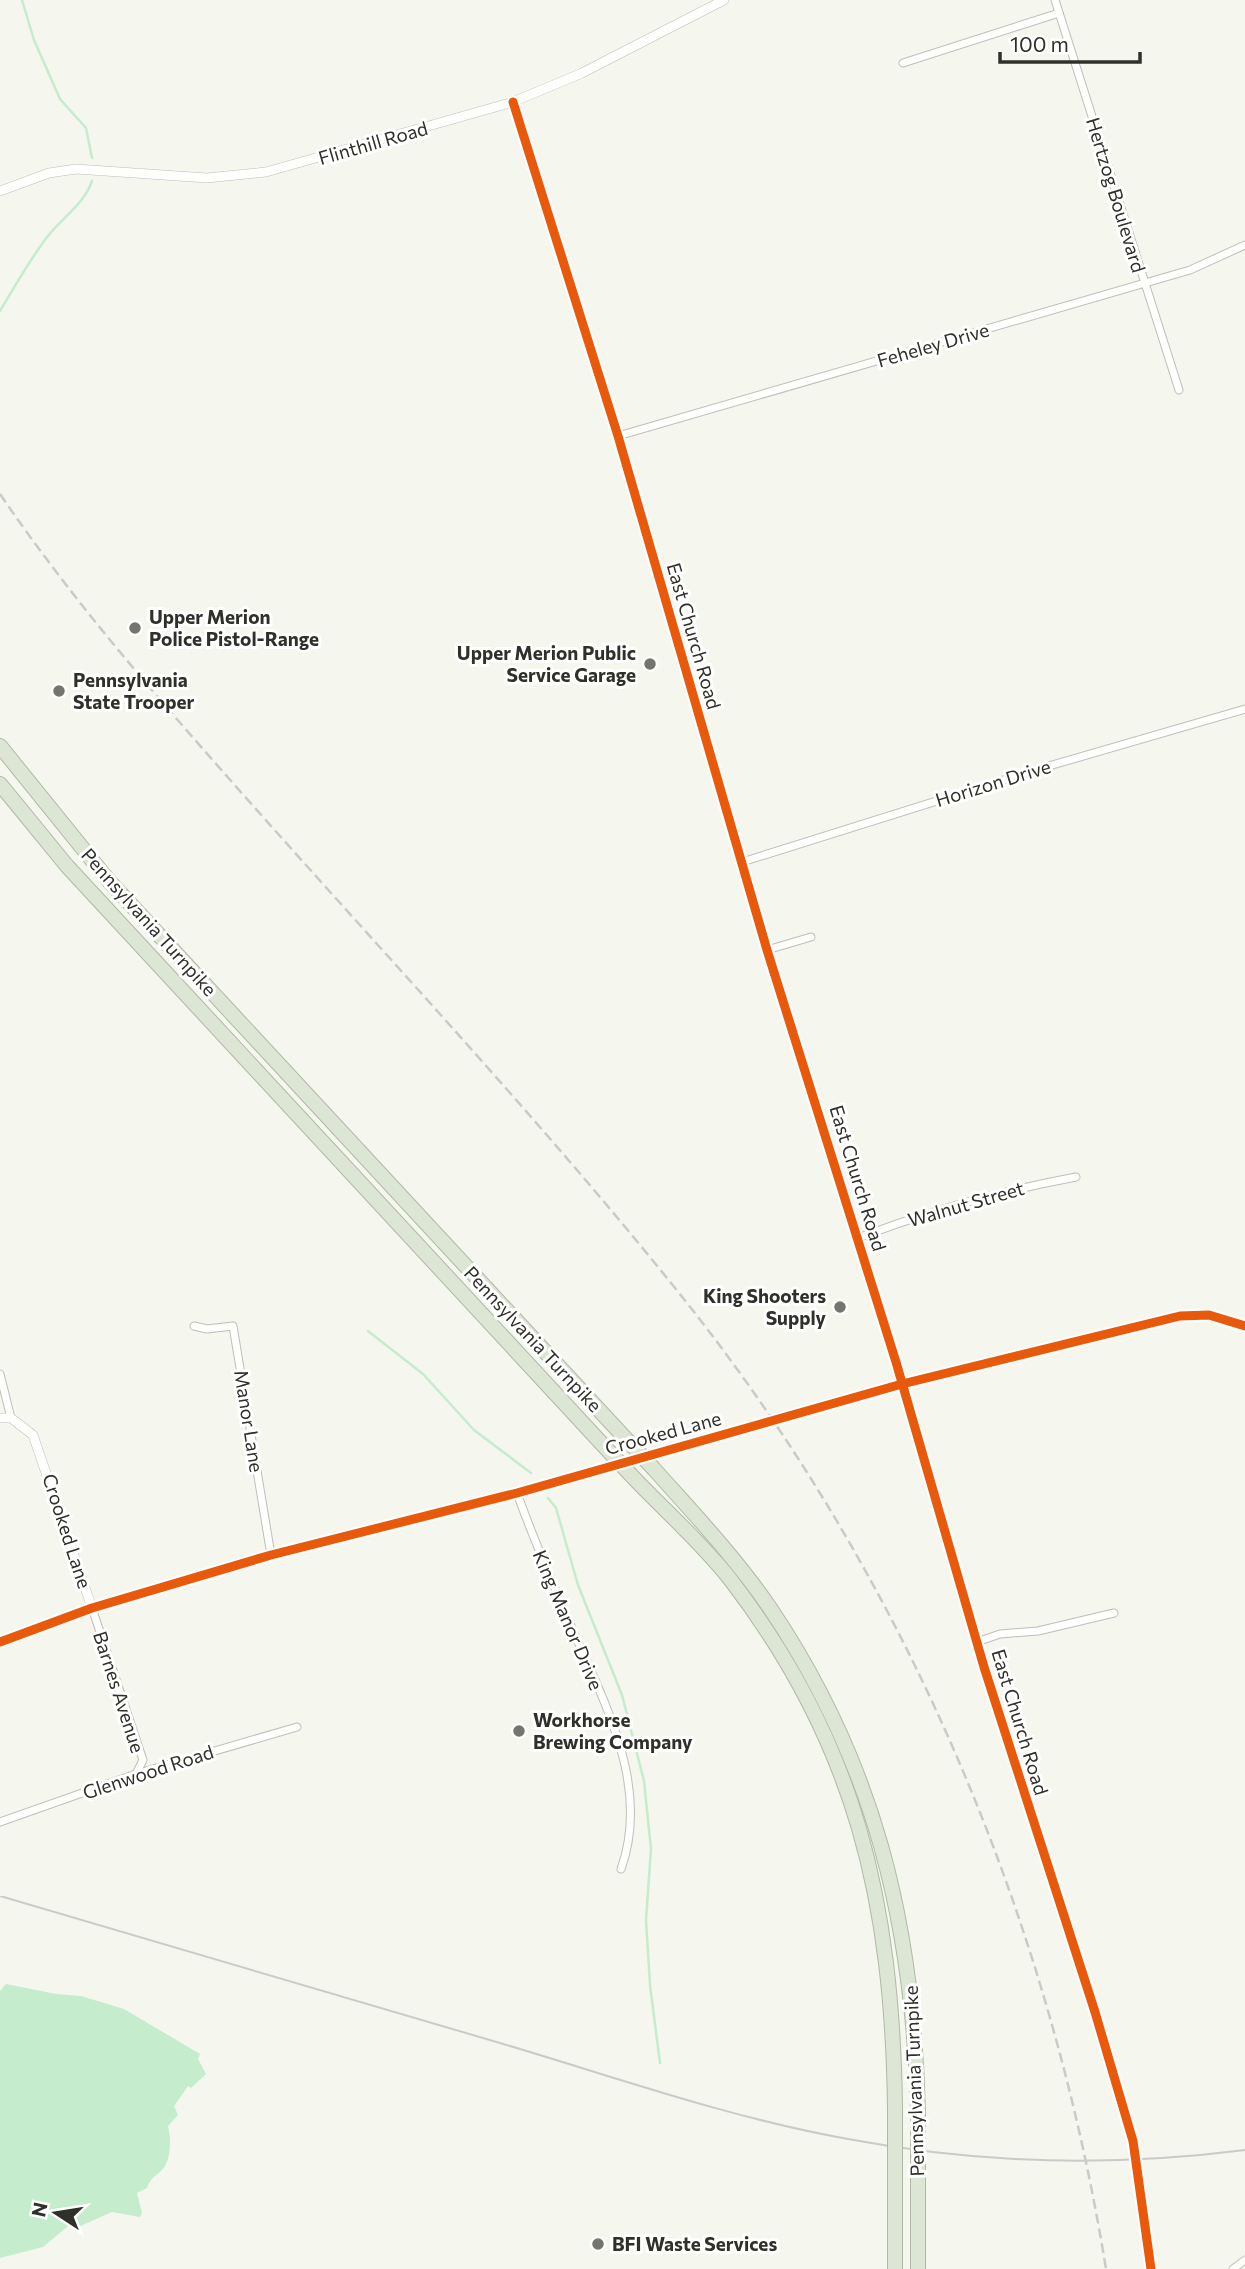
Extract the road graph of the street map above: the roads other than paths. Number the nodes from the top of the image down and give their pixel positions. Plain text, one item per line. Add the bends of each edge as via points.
1 (724, 0) edge
2 (1055, 0) edge
3 (1059, 13) junction
4 (903, 63) dead end
5 (513, 102) junction
6 (0, 191) edge
7 (1245, 245) edge
8 (1144, 283) junction
9 (1179, 390) dead end
10 (618, 436) junction
11 (1245, 709) edge
12 (0, 746) edge
13 (0, 784) edge
14 (742, 862) junction
15 (811, 937) dead end
16 (767, 950) junction
17 (1076, 1177) dead end
18 (858, 1238) junction
19 (194, 1326) dead end
20 (1245, 1326) edge
21 (0, 1374) edge
22 (902, 1384) junction
23 (0, 1418) edge
24 (11, 1418) junction
25 (517, 1493) junction
26 (271, 1555) junction
27 (92, 1608) junction
28 (1114, 1613) dead end
29 (0, 1642) edge
30 (977, 1642) junction
31 (297, 1727) dead end
32 (136, 1774) junction
33 (0, 1822) edge
34 (621, 1869) dead end
35 (1245, 2260) edge
36 (895, 2269) edge
37 (918, 2269) edge
38 (1151, 2269) edge
39 (1233, 2269) edge

1 - 5 street, Flinthill Road via 582,73
2 - 3 street, Hertzog Boulevard
3 - 4 street
3 - 8 street, Hertzog Boulevard
5 - 6 street, Flinthill Road via 243,177 76,169 49,173
5 - 10 street, East Church Road
7 - 8 street, Feheley Drive via 1213,262
8 - 9 street, Hertzog Boulevard
8 - 10 street, Feheley Drive
10 - 14 street, East Church Road
11 - 14 street, Horizon Drive
12 - 37 highway, Pennsylvania Turnpike, bridge via 109,881 724,1547 768,1605 811,1676 846,1747 878,1833 900,1917 913,2006
13 - 36 highway, Pennsylvania Turnpike, bridge via 67,866 735,1587 791,1668 828,1740 853,1806 884,1933 894,2018
14 - 16 street, East Church Road
15 - 16 street
16 - 18 street, East Church Road
17 - 18 street, Walnut Street via 1000,1191
18 - 22 street, East Church Road
19 - 26 street, Manor Lane via 233,1326
20 - 22 street, Crooked Lane via 1209,1315 1180,1316
21 - 24 street
22 - 25 street, Crooked Lane
22 - 30 street, East Church Road
23 - 24 street
24 - 27 street, Crooked Lane via 24,1425 39,1448
25 - 26 street, Crooked Lane
25 - 34 street, King Manor Drive via 621,1748 632,1829
26 - 27 street, Crooked Lane
27 - 29 street
27 - 32 street, Barnes Avenue via 143,1760
28 - 30 street
30 - 38 street, East Church Road, bridge via 1133,2141
31 - 32 street, Glenwood Road
32 - 33 street, Glenwood Road
35 - 39 street

